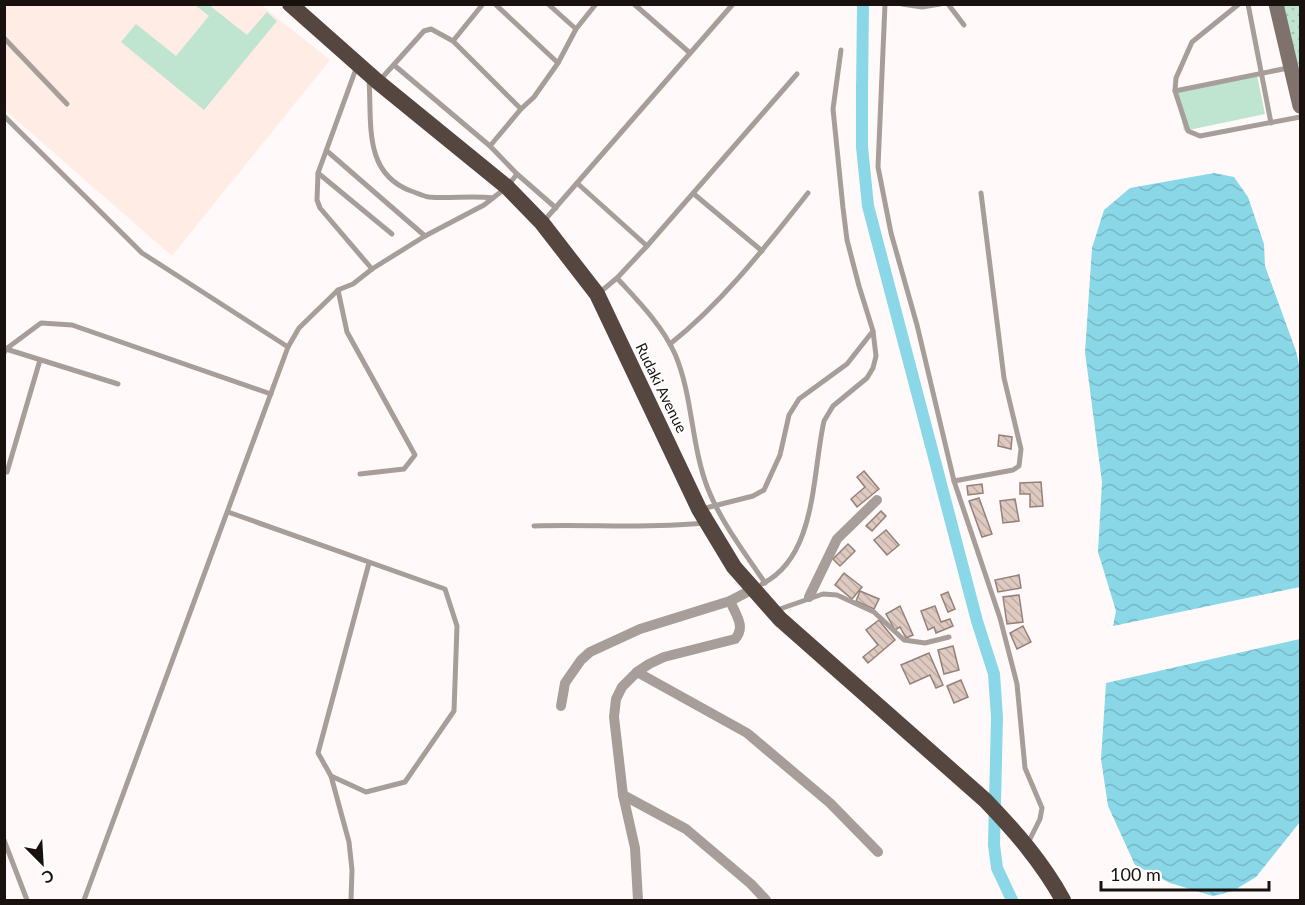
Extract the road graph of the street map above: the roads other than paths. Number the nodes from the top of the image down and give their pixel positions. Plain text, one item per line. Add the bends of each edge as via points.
1 (290, 4) edge
2 (483, 4) edge
3 (495, 4) edge
4 (548, 4) edge
5 (596, 4) edge
6 (634, 4) edge
7 (733, 4) edge
8 (885, 4) edge
9 (902, 4) edge
10 (940, 4) edge
11 (948, 4) edge
12 (1239, 4) edge
13 (1248, 4) edge
14 (1276, 4) edge
15 (964, 26) dead end
16 (576, 29) junction
17 (4, 38) edge
18 (453, 41) junction
19 (841, 50) dead end
20 (690, 53) junction
21 (558, 63) junction
22 (394, 65) junction
23 (1291, 67) junction
24 (368, 73) junction
25 (1262, 73) junction
26 (797, 74) dead end
27 (1175, 91) junction
28 (67, 104) dead end
29 (1300, 106) edge
30 (521, 110) junction
31 (4, 116) edge
32 (1300, 117) edge
33 (1270, 123) junction
34 (490, 146) junction
35 (327, 151) junction
36 (318, 173) junction
37 (512, 181) junction
38 (577, 183) junction
39 (808, 193) dead end
40 (981, 193) dead end
41 (694, 194) junction
42 (493, 198) junction
43 (556, 208) junction
44 (542, 223) junction
45 (392, 234) dead end
46 (425, 236) junction
47 (647, 246) junction
48 (762, 251) junction
49 (372, 268) junction
50 (617, 278) junction
51 (338, 290) junction
52 (597, 294) junction
53 (873, 330) junction
54 (670, 344) junction
55 (288, 347) junction
56 (5, 351) edge
57 (40, 360) junction
58 (118, 384) dead end
59 (271, 394) junction
60 (7, 472) dead end
61 (360, 474) dead end
62 (954, 481) junction
63 (877, 500) dead end
64 (228, 512) junction
65 (707, 512) junction
66 (534, 526) dead end
67 (369, 563) junction
68 (759, 586) junction
69 (809, 597) junction
70 (730, 601) junction
71 (773, 612) junction
72 (949, 637) dead end
73 (637, 672) junction
74 (561, 706) dead end
75 (331, 776) junction
76 (623, 795) junction
77 (4, 840) edge
78 (1027, 844) junction
79 (878, 852) dead end
80 (27, 900) edge
81 (84, 900) edge
82 (351, 900) edge
83 (638, 900) edge
84 (766, 900) edge
85 (1063, 900) edge

1 - 24 highway, Rudaki Avenue
2 - 18 lane
3 - 21 lane
4 - 16 lane
5 - 16 lane
6 - 20 lane
7 - 20 lane
8 - 62 lane via 878,167
9 - 10 lane
11 - 15 lane
12 - 27 lane via 1192,42 1176,78
13 - 25 lane
14 - 23 main road
16 - 21 lane
17 - 28 lane
18 - 22 lane via 428,29
18 - 30 lane
19 - 53 lane via 833,109 843,208 858,286
20 - 38 lane
21 - 30 lane
22 - 24 lane
22 - 34 lane
23 - 25 lane
23 - 29 main road
24 - 35 lane
24 - 37 highway, Rudaki Avenue
24 - 42 lane via 374,155 384,174 398,186 426,197
25 - 27 lane
25 - 33 lane
26 - 41 lane
27 - 33 lane via 1188,131 1200,136
30 - 34 lane
31 - 55 lane via 142,254
32 - 33 lane
34 - 37 lane
35 - 36 lane
35 - 46 lane
36 - 45 lane
36 - 49 lane via 320,208
37 - 42 lane
37 - 43 lane
37 - 44 highway, Rudaki Avenue
38 - 43 lane
38 - 47 lane
39 - 48 lane
40 - 62 lane via 1004,378 1021,459 1013,470
41 - 47 lane
41 - 48 lane
42 - 46 lane
43 - 44 lane
44 - 52 highway, Rudaki Avenue
46 - 49 lane
47 - 50 lane
48 - 54 lane
49 - 51 lane via 353,284
50 - 52 lane
50 - 54 lane
51 - 55 lane via 299,328
51 - 61 lane via 346,332 415,455 404,469
52 - 65 highway, Rudaki Avenue
53 - 65 lane via 847,364 799,399 789,415 780,455 764,490
53 - 68 lane via 873,368 867,378 833,406 824,421 803,538 784,570
54 - 65 lane via 680,367 707,486
55 - 59 lane
56 - 57 lane
56 - 59 lane via 41,323 72,326
57 - 58 lane
57 - 60 lane
59 - 64 lane
62 - 78 lane via 1000,618 1017,684 1025,768 1042,808
63 - 69 street via 837,539
64 - 67 lane
64 - 81 lane
65 - 66 lane via 677,526
65 - 68 highway, Rudaki Avenue via 734,567
67 - 75 lane via 318,753
67 - 75 lane via 445,589 457,626 454,711 405,782 366,792
68 - 70 street
68 - 71 highway, Rudaki Avenue
69 - 71 lane
69 - 72 lane via 837,595 874,612 896,634 914,643
70 - 73 street via 741,626 735,639 664,657
70 - 74 street via 640,628 590,652 565,682
71 - 78 highway, Rudaki Avenue via 985,800
73 - 76 street via 616,699 614,717
73 - 79 street via 747,733 830,803
75 - 82 lane via 349,842
76 - 83 street via 635,848
76 - 84 street via 686,829
77 - 80 lane
78 - 85 highway, Rudaki Avenue

